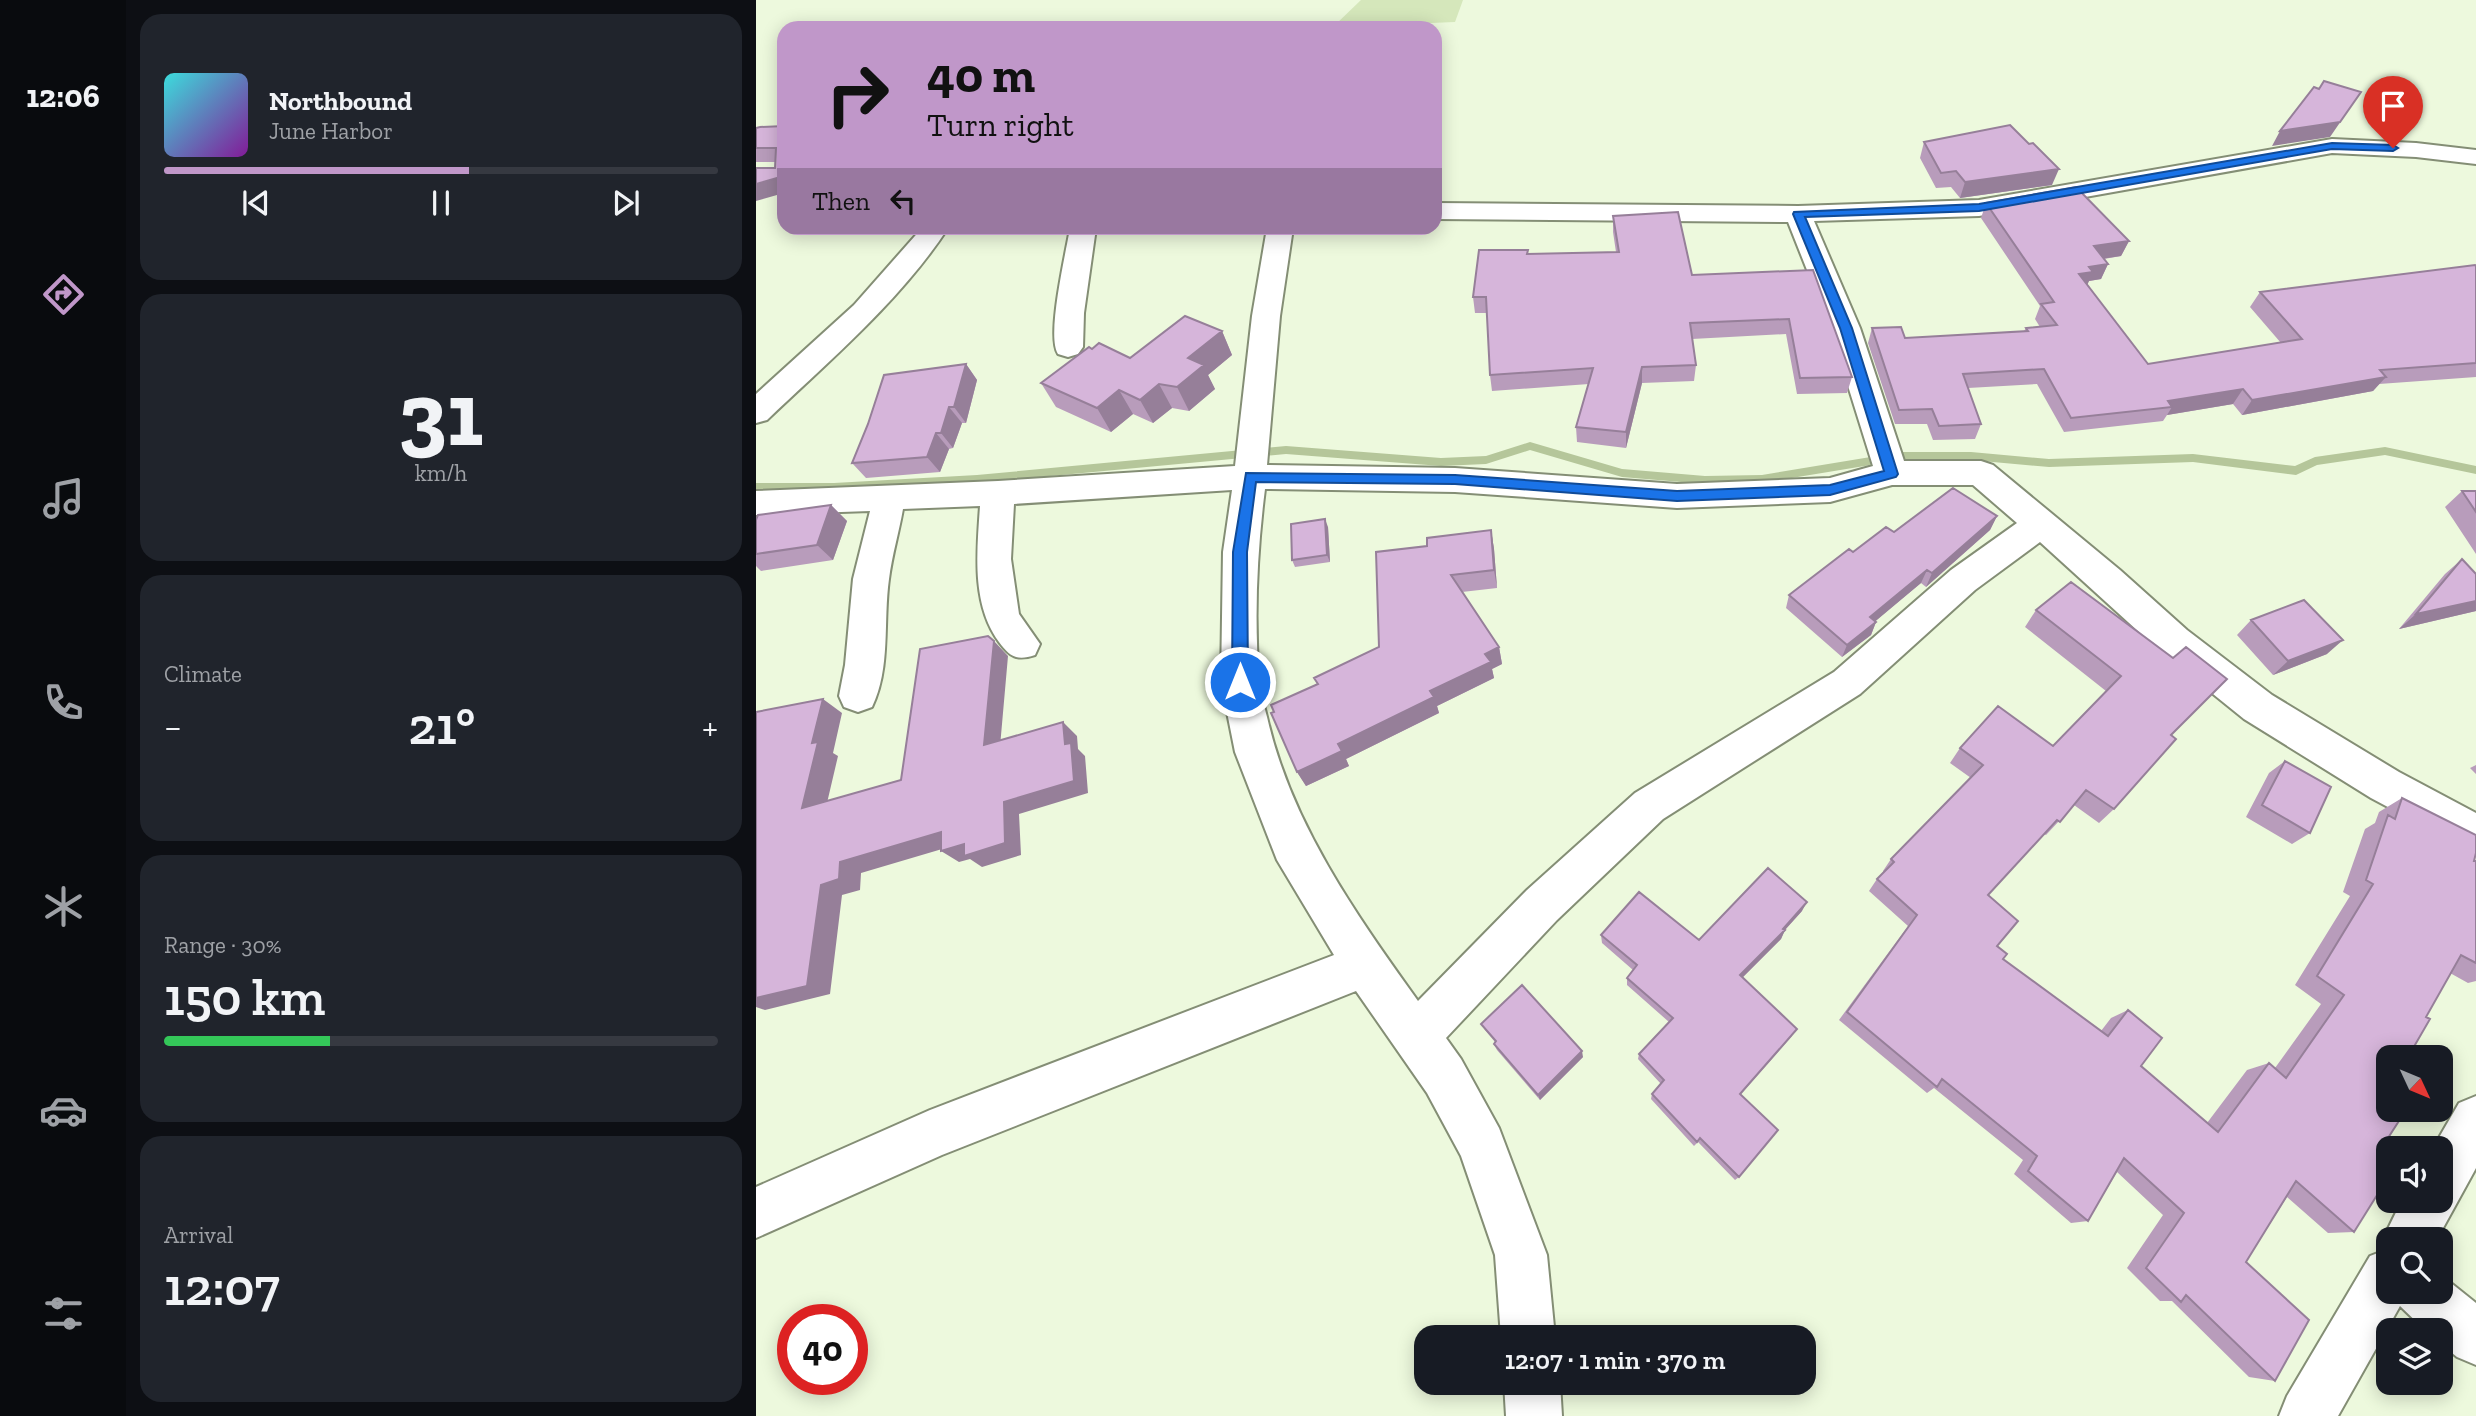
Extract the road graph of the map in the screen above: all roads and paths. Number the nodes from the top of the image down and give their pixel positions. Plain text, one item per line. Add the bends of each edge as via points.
1 (2476, 157) edge
2 (1442, 211) edge
3 (1798, 214) junction
4 (930, 235) edge
5 (1082, 235) edge
6 (1279, 235) edge
7 (1068, 347) dead end
8 (756, 412) edge
9 (1892, 474) junction
10 (1250, 477) junction
11 (998, 493) junction
12 (889, 499) junction
13 (756, 503) edge
14 (2040, 524) junction
15 (1022, 644) dead end
16 (858, 696) dead end
17 (2476, 835) edge
18 (1365, 965) junction
19 (1416, 1036) junction
20 (2476, 1120) edge
21 (2453, 1161) edge
22 (756, 1213) edge
23 (2376, 1297) edge
24 (2435, 1304) edge
25 (1527, 1325) edge
26 (2476, 1338) edge
27 (1533, 1395) edge
28 (1534, 1416) edge
29 (2307, 1416) edge

1 - 3 street via 2332,146 1979,208
2 - 3 street
3 - 9 street via 1846,328
4 - 8 street via 863,311
5 - 7 street
6 - 10 street
9 - 10 street via 1830,490 1677,496 1455,480
9 - 14 street via 1981,473
10 - 11 street
10 - 18 street via 1240,552 1240,682 1255,752 1292,846
11 - 12 street
11 - 15 street via 994,559 1002,618
12 - 13 street
12 - 16 street via 871,579
14 - 17 street via 2258,707
14 - 19 street via 1963,580 1847,683 1649,806 1542,905
18 - 19 street
18 - 22 street via 930,1135
19 - 25 street via 1482,1145 1502,1197 1521,1255
20 - 21 street
23 - 29 street
24 - 26 street
27 - 28 street

